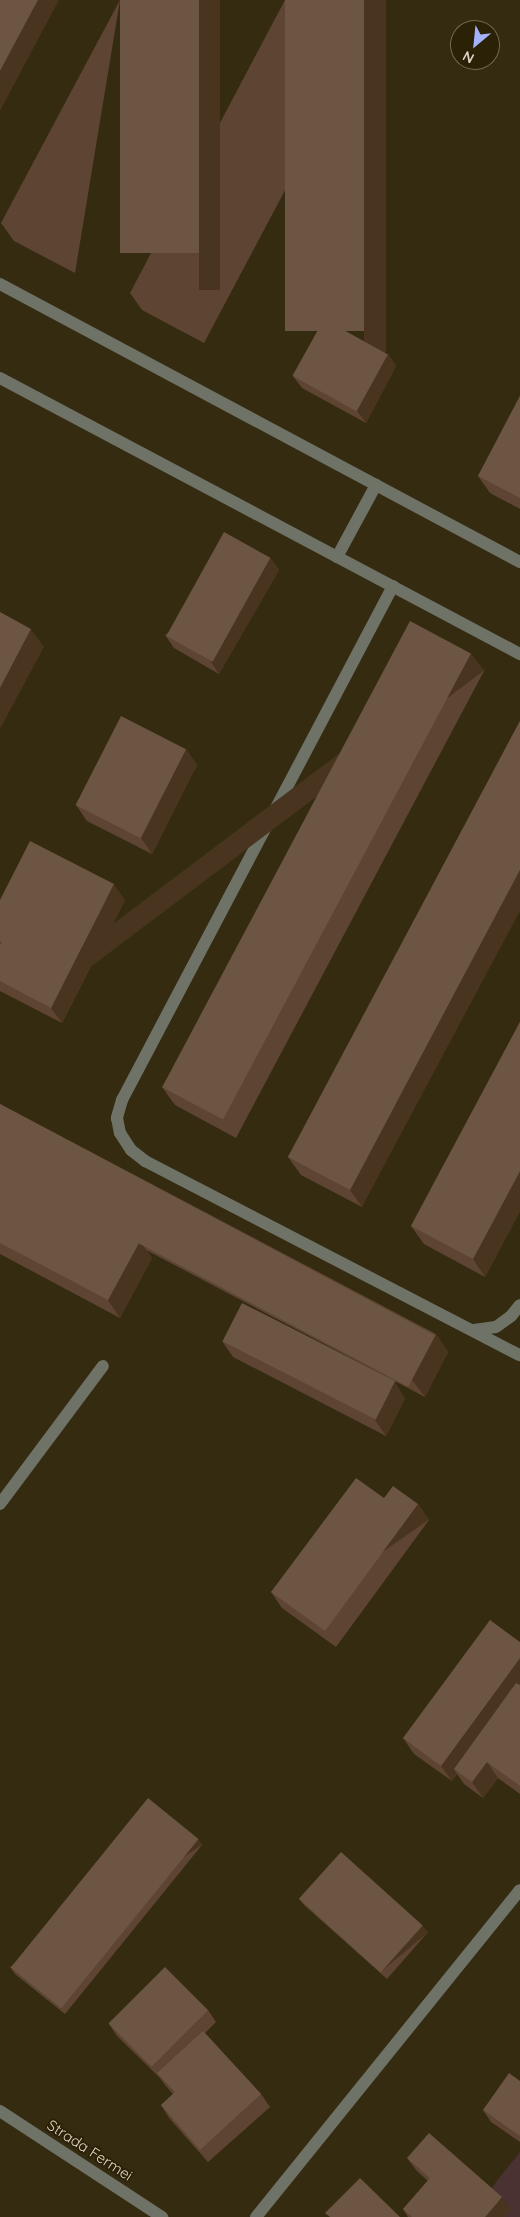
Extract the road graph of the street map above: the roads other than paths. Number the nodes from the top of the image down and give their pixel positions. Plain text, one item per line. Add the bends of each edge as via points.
1 (0, 284) edge
2 (0, 378) edge
3 (376, 485) junction
4 (337, 557) junction
5 (520, 562) edge
6 (393, 586) junction
7 (520, 654) edge
8 (520, 1305) edge
9 (474, 1330) junction
10 (520, 1355) edge
11 (103, 1366) dead end
12 (0, 1504) edge
13 (520, 1890) edge
14 (0, 2111) edge
15 (162, 2217) edge
16 (256, 2217) edge

1 - 3 street
2 - 4 street
3 - 4 street
3 - 5 street
4 - 6 street
6 - 7 street
6 - 9 street via 122,1100 117,1118 123,1139 145,1160
8 - 9 street via 496,1327
9 - 10 street
11 - 12 street
13 - 16 street
14 - 15 street, Strada Fermei

